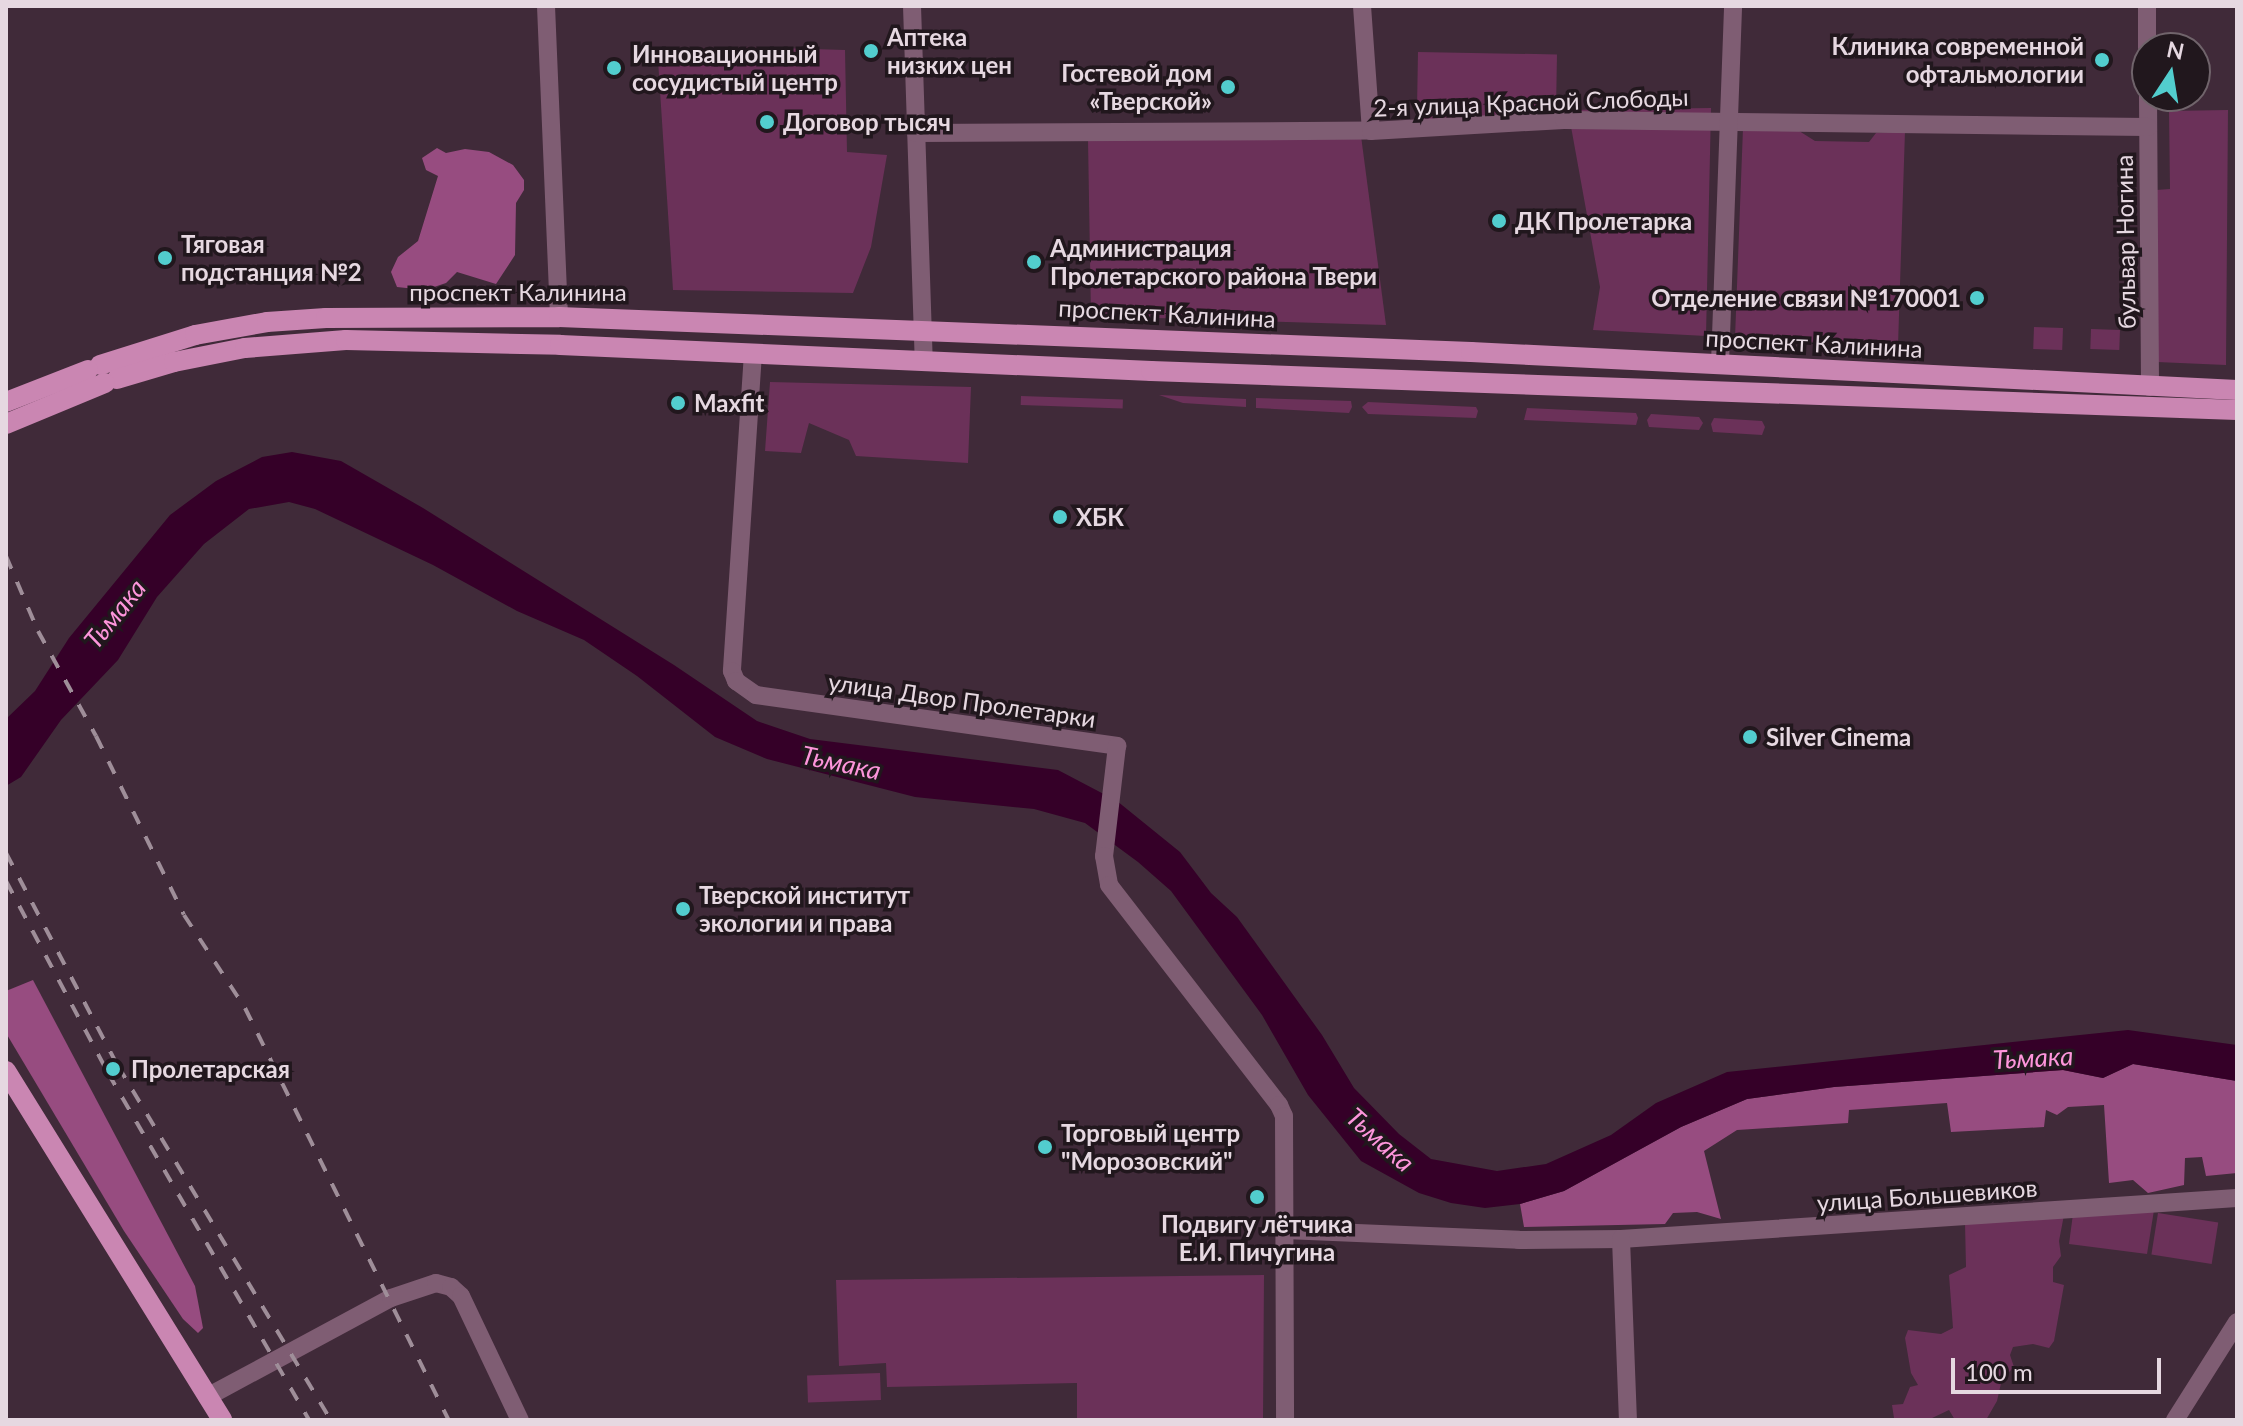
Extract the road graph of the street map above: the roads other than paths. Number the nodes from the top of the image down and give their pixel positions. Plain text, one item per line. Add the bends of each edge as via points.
1 (546, 6) edge
2 (912, 6) edge
3 (1362, 6) edge
4 (1733, 6) edge
5 (2147, 6) edge
6 (2147, 32) edge
7 (2148, 112) edge
8 (1728, 121) junction
9 (2148, 127) junction
10 (1371, 131) junction
11 (916, 133) junction
12 (559, 317) junction
13 (774, 323) junction
14 (923, 329) junction
15 (1172, 340) junction
16 (541, 344) junction
17 (753, 353) junction
18 (924, 360) junction
19 (1720, 363) junction
20 (1151, 371) junction
21 (102, 374) junction
22 (2150, 387) junction
23 (1706, 389) junction
24 (2237, 390) edge
25 (6, 402) edge
26 (2237, 410) edge
27 (6, 424) edge
28 (6, 1071) edge
29 (2237, 1198) edge
30 (1285, 1230) junction
31 (1621, 1239) junction
32 (2237, 1322) edge
33 (207, 1397) junction
34 (222, 1420) edge
35 (520, 1420) edge
36 (1285, 1420) edge
37 (1628, 1420) edge
38 (2175, 1420) edge

1 - 12 street
2 - 11 street
3 - 10 street
4 - 8 street
5 - 6 street
7 - 9 street, бульвар Ногина
8 - 9 street, 2-я улица Красной Слободы
8 - 10 street, 2-я улица Красной Слободы via 1564,120
8 - 19 street
9 - 22 street, бульвар Ногина
10 - 11 street, 2-я улица Красной Слободы
11 - 14 street
12 - 13 main road, проспект Калинина
12 - 16 main road via 556,333
12 - 21 main road, проспект Калинина via 282,320 195,335
13 - 14 main road, проспект Калинина
13 - 17 main road via 760,336
14 - 15 main road, проспект Калинина
14 - 18 street
15 - 19 main road, проспект Калинина
15 - 20 main road via 1158,352
16 - 17 main road, проспект Калинина
16 - 21 main road, проспект Калинина via 303,342
17 - 18 main road, проспект Калинина
17 - 30 street, улица Двор Пролетарки via 732,671 739,686 756,695 800,702 1117,746 1104,854 1111,888 1281,1108
18 - 20 main road, проспект Калинина
19 - 22 main road, проспект Калинина
19 - 23 main road
20 - 23 main road, проспект Калинина
21 - 25 main road, проспект Калинина
21 - 27 main road, проспект Калинина
22 - 24 main road, проспект Калинина
23 - 26 main road, проспект Калинина
28 - 33 main road
29 - 31 street, улица Большевиков
30 - 31 street, улица Большевиков
30 - 36 street, улица Двор Пролетарки
31 - 37 street
32 - 38 street
33 - 34 main road
33 - 35 street via 391,1298 436,1283 461,1296

